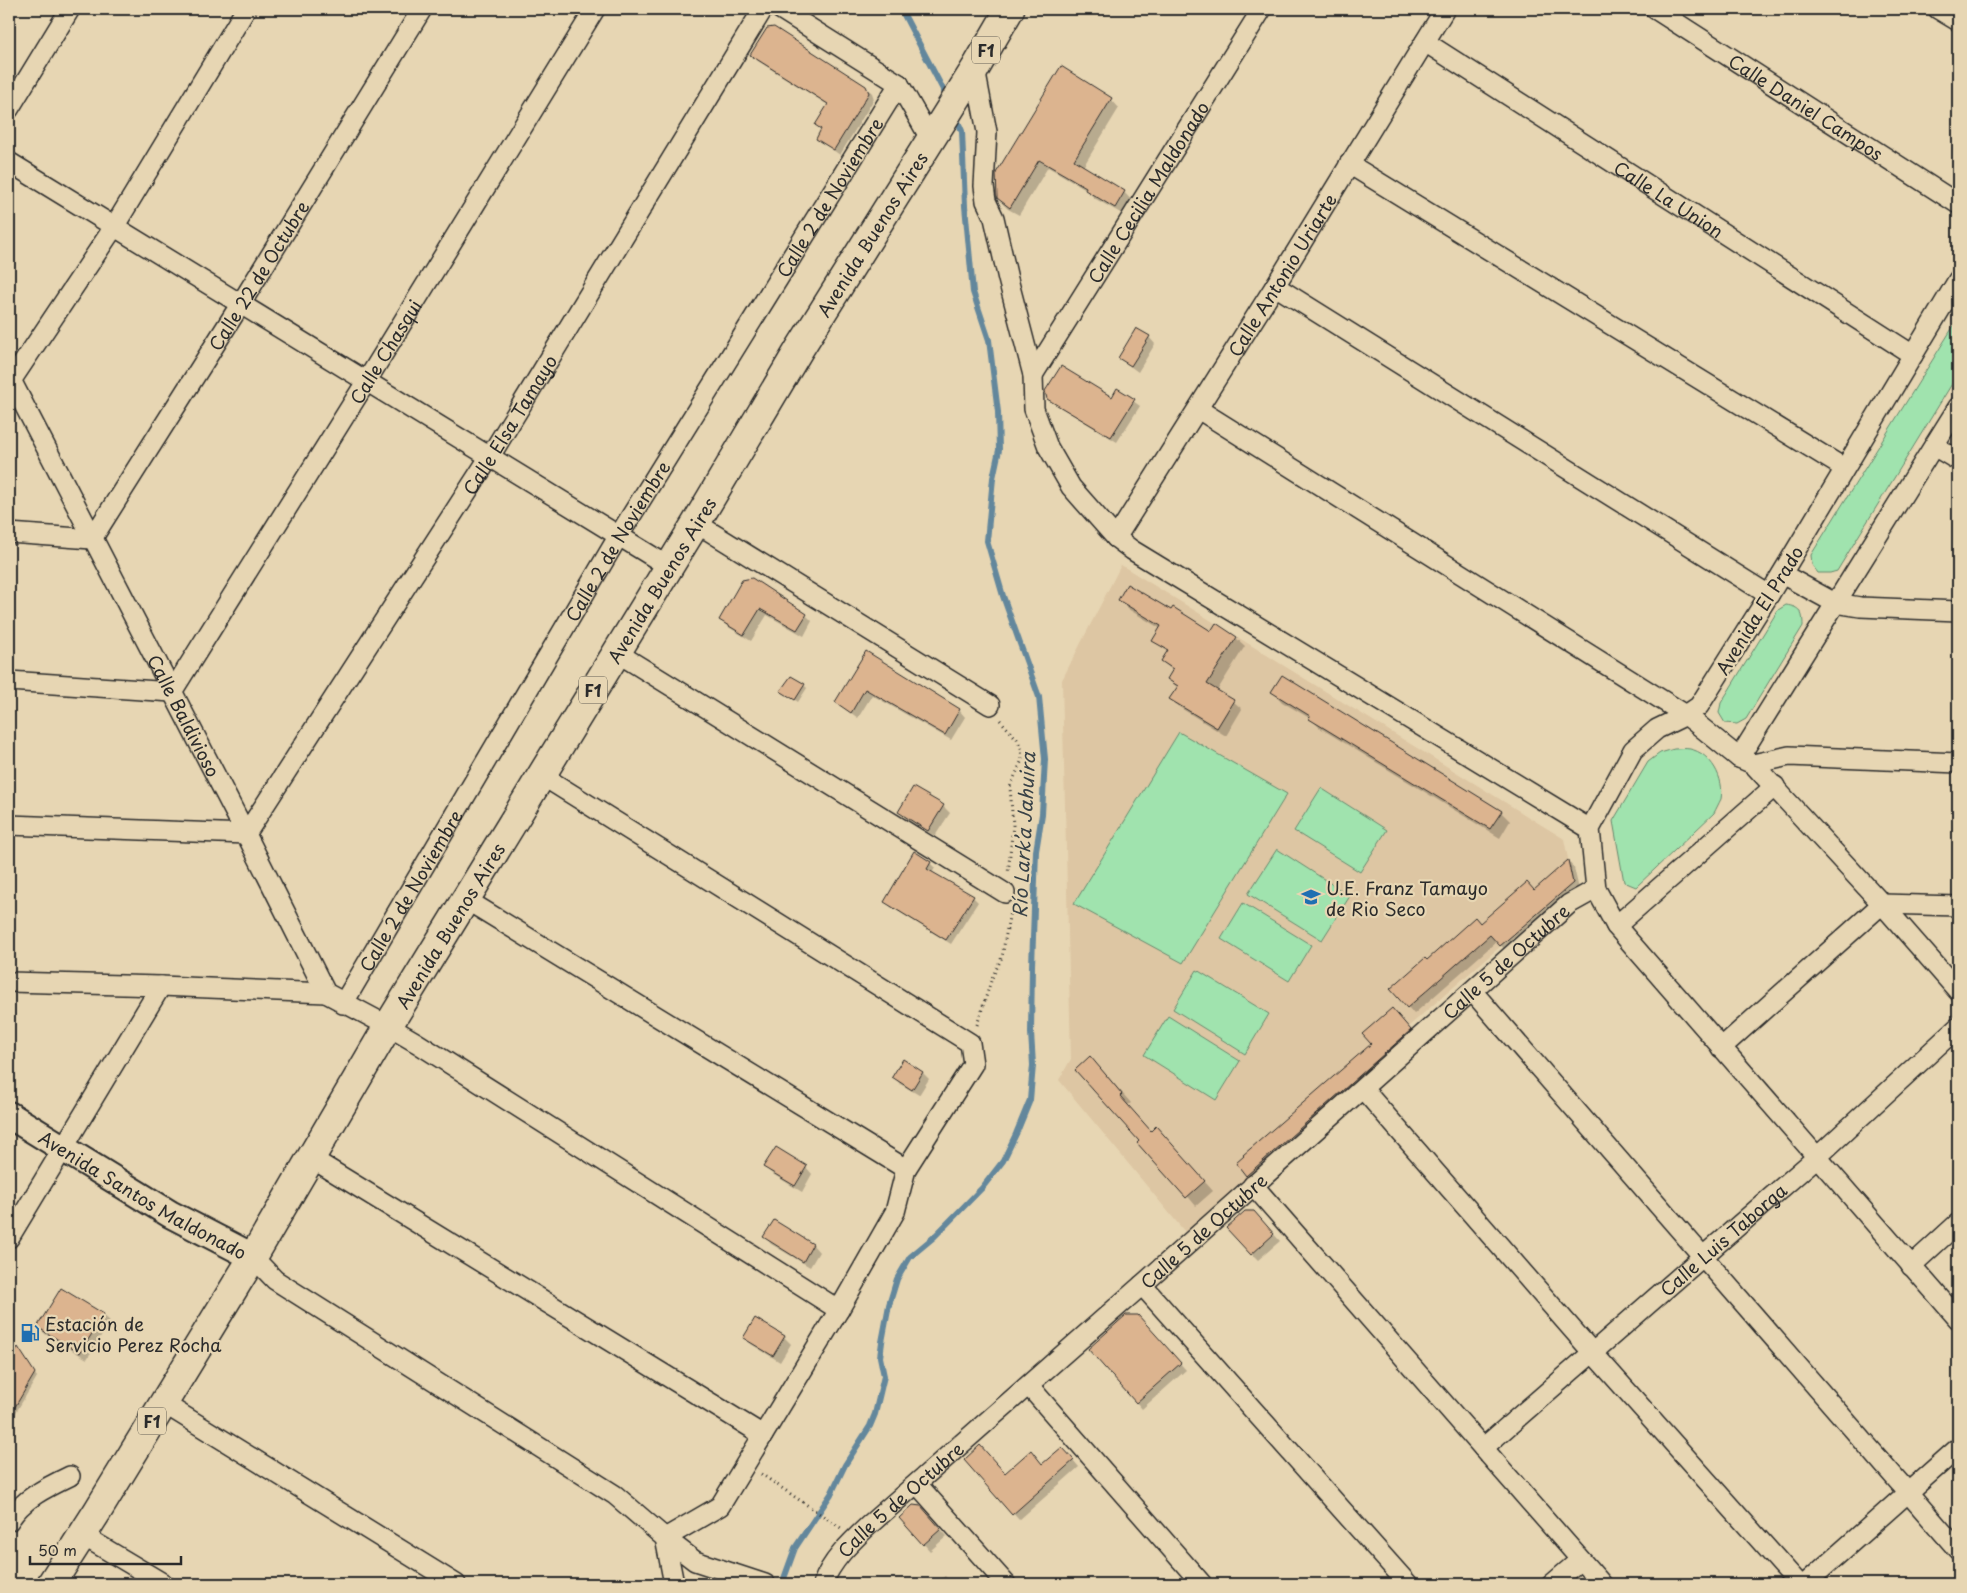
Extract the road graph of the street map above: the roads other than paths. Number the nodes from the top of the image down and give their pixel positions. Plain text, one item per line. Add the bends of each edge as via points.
1 (70, 9) edge
2 (246, 9) edge
3 (422, 9) edge
4 (595, 9) edge
5 (762, 9) edge
6 (780, 9) edge
7 (1010, 9) edge
8 (1262, 9) edge
9 (1445, 9) edge
10 (1656, 9) edge
11 (1938, 9) edge
12 (1958, 21) edge
13 (1425, 42) junction
14 (968, 80) junction
15 (899, 84) junction
16 (9, 109) edge
17 (935, 133) junction
18 (9, 162) edge
19 (1349, 164) junction
20 (1958, 204) edge
21 (114, 227) junction
22 (1958, 280) edge
23 (1275, 286) junction
24 (240, 305) junction
25 (1912, 355) junction
26 (1033, 375) junction
27 (10, 379) edge
28 (366, 382) junction
29 (1958, 407) edge
30 (1198, 409) junction
31 (1934, 446) junction
32 (489, 458) junction
33 (1958, 458) edge
34 (1844, 468) junction
35 (696, 523) junction
36 (9, 533) edge
37 (618, 536) junction
38 (92, 538) junction
39 (1116, 538) junction
40 (668, 566) junction
41 (1782, 574) junction
42 (1769, 595) junction
43 (1835, 603) junction
44 (1958, 611) edge
45 (616, 652) junction
46 (9, 681) edge
47 (172, 692) junction
48 (990, 705) road end
49 (1686, 715) junction
50 (1746, 761) junction
51 (1958, 763) edge
52 (541, 775) junction
53 (1774, 786) junction
54 (9, 825) edge
55 (1590, 829) junction
56 (246, 834) junction
57 (1596, 889) junction
58 (1005, 893) road end
59 (466, 899) junction
60 (1882, 904) junction
61 (1958, 906) edge
62 (1616, 926) junction
63 (9, 982) edge
64 (160, 986) junction
65 (1958, 991) edge
66 (1473, 992) junction
67 (326, 993) junction
68 (343, 1004) junction
69 (388, 1026) junction
70 (1958, 1027) edge
71 (1721, 1048) junction
72 (1363, 1089) junction
73 (9, 1115) edge
74 (64, 1148) junction
75 (311, 1158) junction
76 (1816, 1158) junction
77 (906, 1168) junction
78 (1253, 1185) junction
79 (1958, 1223) edge
80 (9, 1238) edge
81 (253, 1257) junction
82 (1703, 1257) junction
83 (1911, 1266) junction
84 (1142, 1285) junction
85 (839, 1310) junction
86 (1958, 1319) edge
87 (1592, 1353) junction
88 (1029, 1386) junction
89 (163, 1402) junction
90 (763, 1435) junction
91 (1483, 1448) junction
92 (1958, 1448) edge
93 (70, 1476) dead end
94 (917, 1484) junction
95 (1906, 1492) junction
96 (9, 1521) edge
97 (82, 1535) junction
98 (665, 1538) junction
99 (1958, 1550) edge
100 (1580, 1560) junction
101 (51, 1584) edge
102 (164, 1584) edge
103 (456, 1584) edge
104 (674, 1584) edge
105 (765, 1584) edge
106 (823, 1584) edge
107 (1006, 1584) edge
108 (1202, 1584) edge
109 (1408, 1584) edge
110 (1552, 1584) edge
111 (1602, 1584) edge
112 (1799, 1584) edge
113 (1805, 1584) edge

1 - 16 street
2 - 21 street
3 - 24 street, Calle 22 de Octubre
4 - 28 street, Calle Chasqui
5 - 32 street, Calle Elsa Tamayo
6 - 15 street
7 - 14 highway, Avenida Buenos Aires / F1
8 - 26 street, Calle Cecilia Maldonado
9 - 13 street, Calle Antonio Uriarte
10 - 20 street, Calle Daniel Campos
11 - 12 street
13 - 19 street, Calle Antonio Uriarte
13 - 25 street, Calle La Union
14 - 17 highway, Avenida Buenos Aires / F1
14 - 26 street via 987,132 986,201 994,218
15 - 17 street
15 - 37 street, Calle 2 de Noviembre
17 - 35 highway, Avenida Buenos Aires / F1 via 800,348
18 - 21 street
19 - 23 street, Calle Antonio Uriarte
19 - 34 street
21 - 24 street
21 - 27 street
22 - 25 street, Avenida El Prado
23 - 30 street, Calle Antonio Uriarte
23 - 42 street
24 - 28 street
24 - 38 street, Calle 22 de Octubre
25 - 34 street, Avenida El Prado
26 - 39 street via 1034,409 1048,447 1070,487
27 - 38 street, Calle Baldivioso
28 - 32 street
28 - 47 street, Calle Chasqui
29 - 31 street
30 - 39 street, Calle Antonio Uriarte
30 - 49 street
31 - 33 street
31 - 43 street
32 - 37 street
32 - 56 street, Calle Elsa Tamayo
34 - 41 street, Avenida El Prado
35 - 40 highway, Avenida Buenos Aires / F1
35 - 48 street
36 - 38 street
37 - 40 street
37 - 68 street, Calle 2 de Noviembre
38 - 47 street, Calle Baldivioso
39 - 55 street
40 - 45 highway, Avenida Buenos Aires / F1
41 - 42 street, Avenida El Prado
41 - 43 street
42 - 49 street, Avenida El Prado via 1699,706
43 - 44 street
43 - 50 street
45 - 52 highway, Avenida Buenos Aires / F1
45 - 58 street
46 - 47 street
47 - 56 street, Calle Baldivioso
49 - 50 street
49 - 55 street, Avenida El Prado via 1657,729 1633,750
50 - 51 street via 1789,756
50 - 53 street
52 - 59 highway, Avenida Buenos Aires / F1
52 - 77 street via 970,1043 973,1064
53 - 60 street
53 - 62 street
54 - 56 street
55 - 57 street
56 - 67 street, Calle Baldivioso
57 - 62 street
57 - 66 street, Calle 5 de Octubre via 1569,904
59 - 69 highway, Avenida Buenos Aires / F1
59 - 77 street
60 - 61 street
60 - 65 street
60 - 71 street
62 - 71 street
63 - 64 street
64 - 67 street
64 - 74 street
66 - 72 street, Calle 5 de Octubre
66 - 82 street
67 - 68 street
68 - 69 street
69 - 75 highway, Avenida Buenos Aires / F1
69 - 85 street
70 - 76 street, Calle Luis Taborga
71 - 76 street
72 - 78 street, Calle 5 de Octubre
72 - 87 street
73 - 74 street, Avenida Santos Maldonado
74 - 80 street
74 - 81 street, Avenida Santos Maldonado via 170,1214
75 - 81 highway, Avenida Buenos Aires / F1
75 - 90 street
76 - 82 street, Calle Luis Taborga
76 - 83 street
77 - 85 street via 896,1212
78 - 84 street, Calle 5 de Octubre
78 - 91 street
79 - 83 street
81 - 89 highway, F1
81 - 98 street via 275,1280 615,1496
82 - 87 street, Calle Luis Taborga
82 - 95 street
83 - 86 street
84 - 88 street, Calle 5 de Octubre
84 - 109 street
85 - 90 street
87 - 91 street, Calle Luis Taborga
87 - 112 street
88 - 94 street, Calle 5 de Octubre
88 - 108 street
89 - 97 highway, F1
89 - 103 street
90 - 98 street via 720,1506
91 - 100 street
92 - 95 street
93 - 96 street via 41,1489
94 - 106 street, Calle 5 de Octubre via 851,1543 825,1576
94 - 107 street
95 - 99 street
95 - 113 street
97 - 101 highway, F1
97 - 102 street
98 - 104 street
98 - 105 street via 695,1561
100 - 110 street
100 - 111 street

